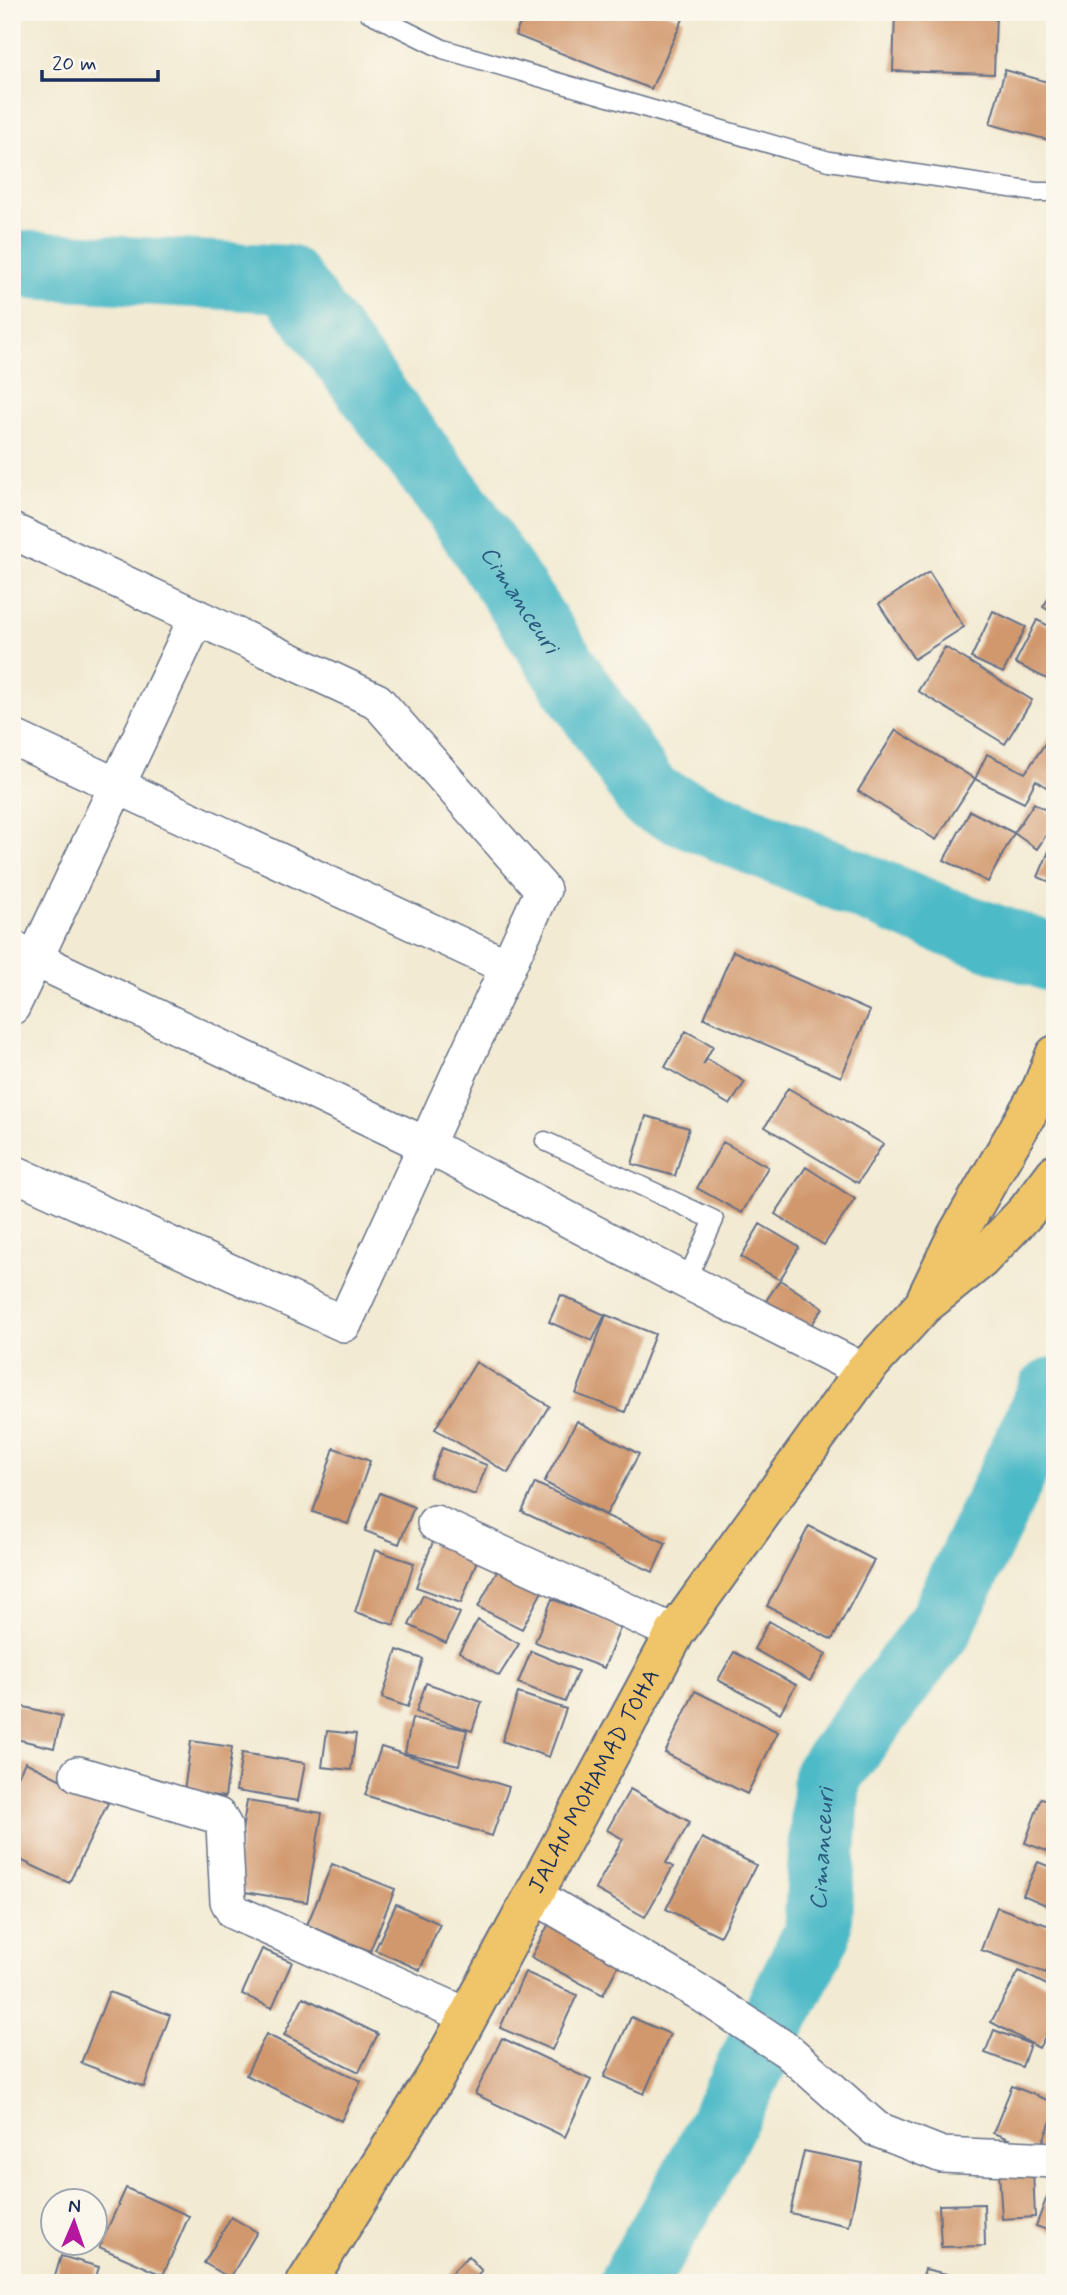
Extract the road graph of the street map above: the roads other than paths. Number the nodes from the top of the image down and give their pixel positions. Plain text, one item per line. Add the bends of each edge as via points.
1 (368, 12) edge
2 (1055, 192) edge
3 (12, 531) edge
4 (197, 617) junction
5 (12, 737) edge
6 (117, 786) junction
7 (24, 953) edge
8 (508, 967) junction
9 (12, 1007) edge
10 (1048, 1072) edge
11 (545, 1141) dead end
12 (426, 1145) junction
13 (12, 1172) edge
14 (1055, 1174) edge
15 (686, 1281) junction
16 (923, 1306) junction
17 (864, 1371) junction
18 (435, 1523) dead end
19 (675, 1633) junction
20 (78, 1774) dead end
21 (535, 1896) junction
22 (468, 2016) junction
23 (1055, 2160) edge
24 (306, 2283) edge

1 - 2 lane via 443,49 829,161
3 - 4 street
4 - 6 street
4 - 8 street via 377,701 543,890
5 - 6 street
6 - 7 street
6 - 8 street
7 - 9 street
7 - 12 street
8 - 12 street
10 - 16 main road, JALAN MOHAMAD TOHA
11 - 15 lane via 714,1220
12 - 13 street via 344,1324
12 - 15 street
14 - 16 main road, JALAN MOHAMAD TOHA via 980,1260
15 - 17 street
16 - 17 main road, JALAN MOHAMAD TOHA
17 - 19 main road, JALAN MOHAMAD TOHA
18 - 19 street
19 - 21 main road, JALAN MOHAMAD TOHA
20 - 22 street via 218,1816 224,1826 228,1901 234,1912
21 - 22 main road, JALAN MOHAMAD TOHA
21 - 23 street via 697,1991 788,2051 876,2129 942,2155
22 - 24 main road, JALAN MOHAMAD TOHA via 436,2076

